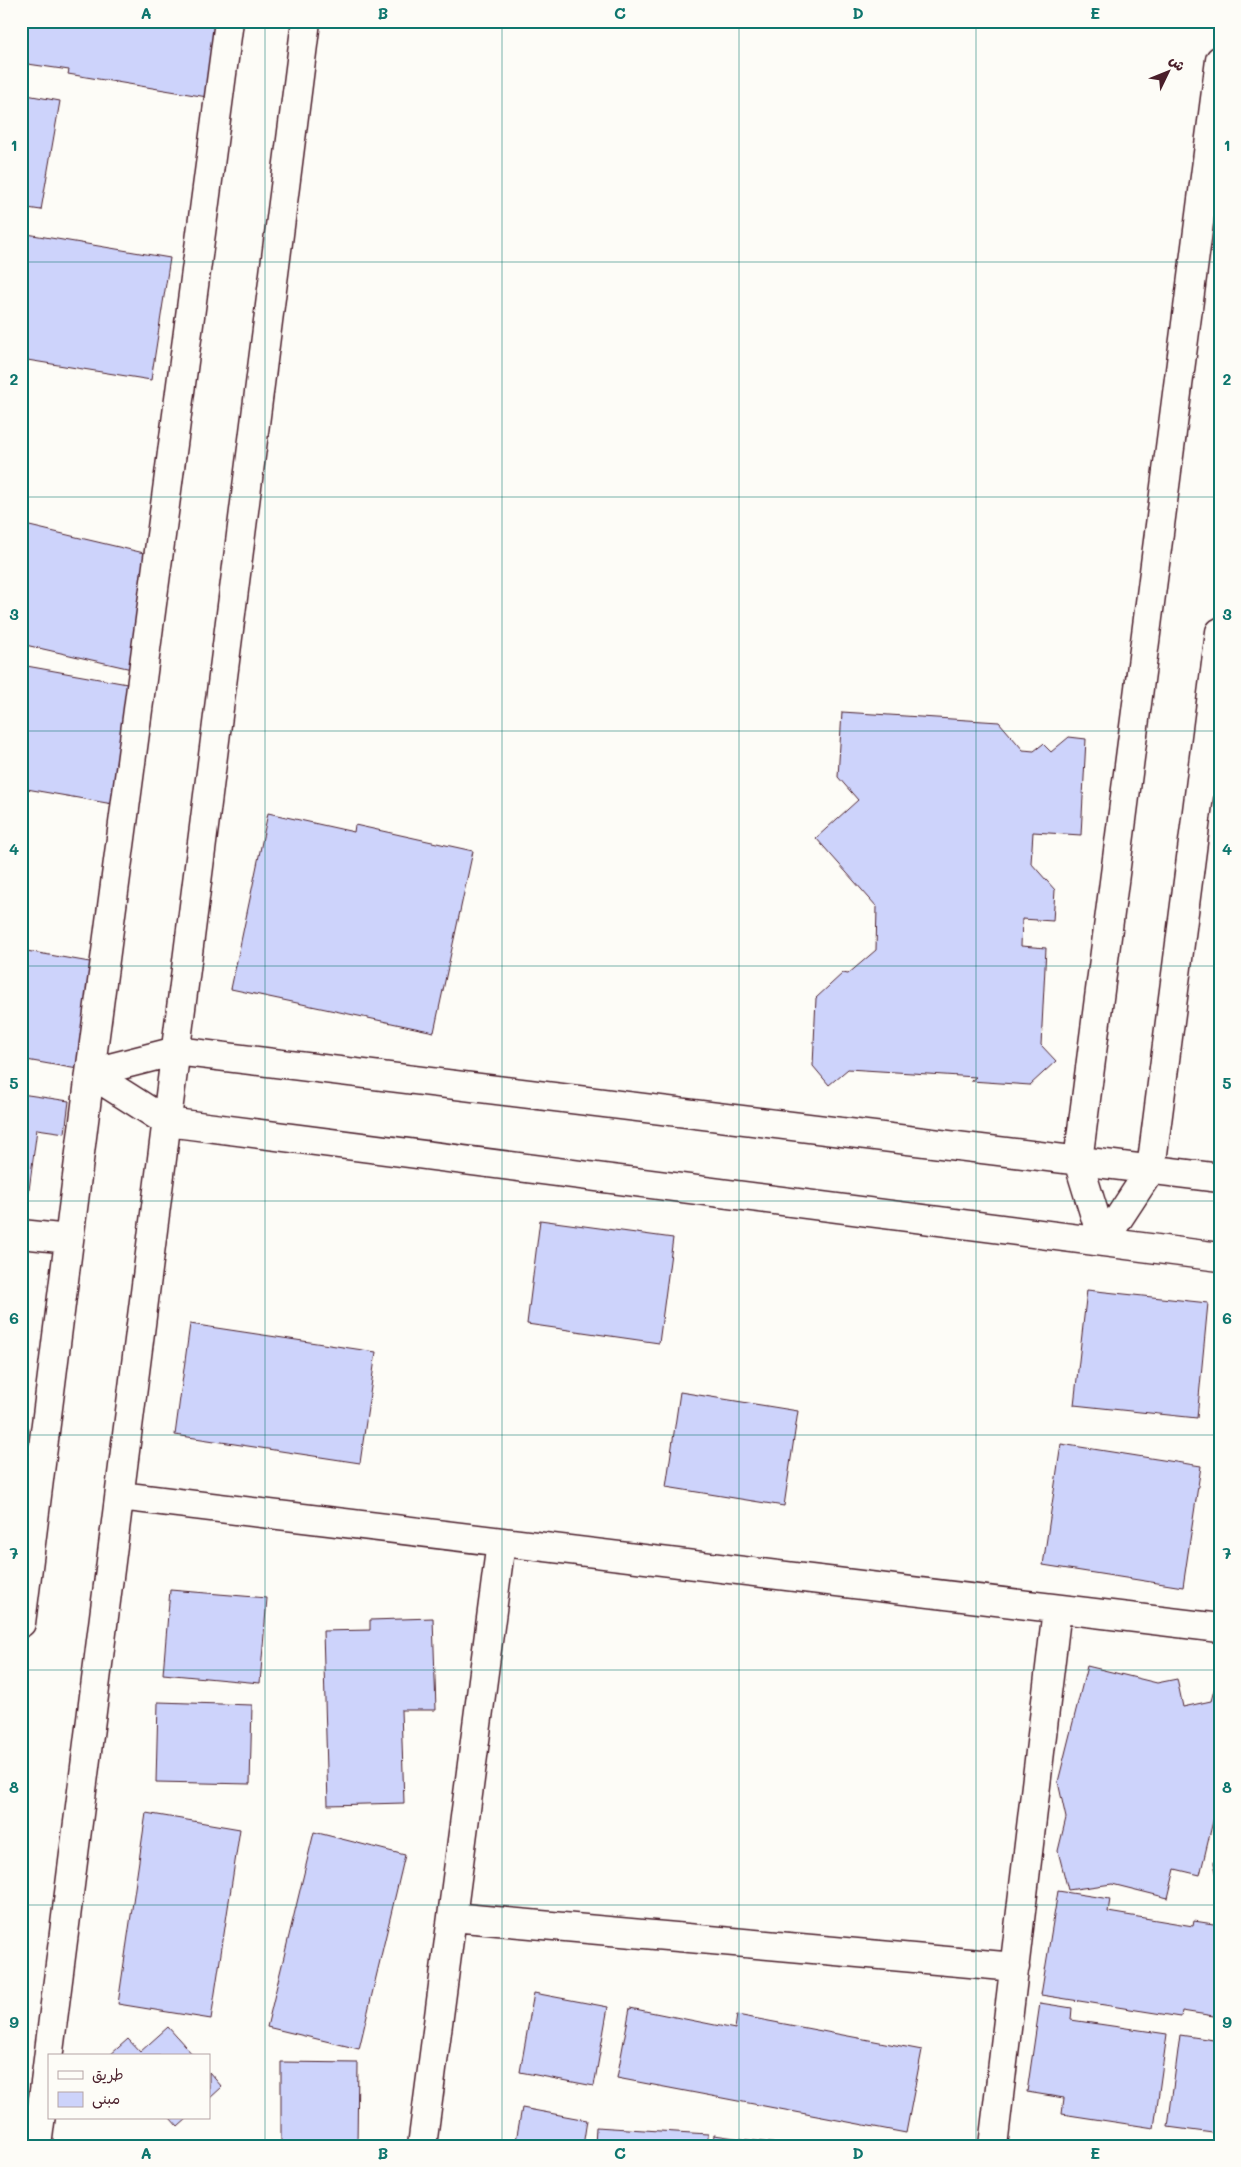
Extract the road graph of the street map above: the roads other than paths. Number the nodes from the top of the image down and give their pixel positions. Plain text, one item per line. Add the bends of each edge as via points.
1 (229, 21) edge
2 (306, 21) edge
3 (1220, 60) edge
4 (1220, 632) edge
5 (176, 1051) junction
6 (90, 1073) junction
7 (167, 1122) junction
8 (1078, 1161) junction
9 (1151, 1169) junction
10 (1220, 1178) edge
11 (21, 1234) edge
12 (69, 1240) junction
13 (1103, 1242) junction
14 (1220, 1257) edge
15 (120, 1496) junction
16 (500, 1542) junction
17 (25, 1562) edge
18 (1057, 1609) junction
19 (21, 1623) edge
20 (1220, 1628) edge
21 (452, 1917) junction
22 (1015, 1967) junction
23 (49, 2054) edge
24 (48, 2060) edge
25 (37, 2146) edge
26 (422, 2146) edge
27 (993, 2146) edge

1 - 6 street
2 - 5 street
3 - 8 street
4 - 9 street
5 - 6 street
5 - 7 street
5 - 8 street
6 - 7 street
6 - 12 street
7 - 13 street
7 - 15 street
8 - 9 street
8 - 13 street
9 - 10 street
9 - 13 street
11 - 12 street
12 - 17 street
13 - 14 street
15 - 16 street
15 - 23 street
16 - 18 street
16 - 21 street
17 - 19 street
18 - 20 street
18 - 22 street
21 - 22 street
21 - 26 street
22 - 27 street
24 - 25 street

